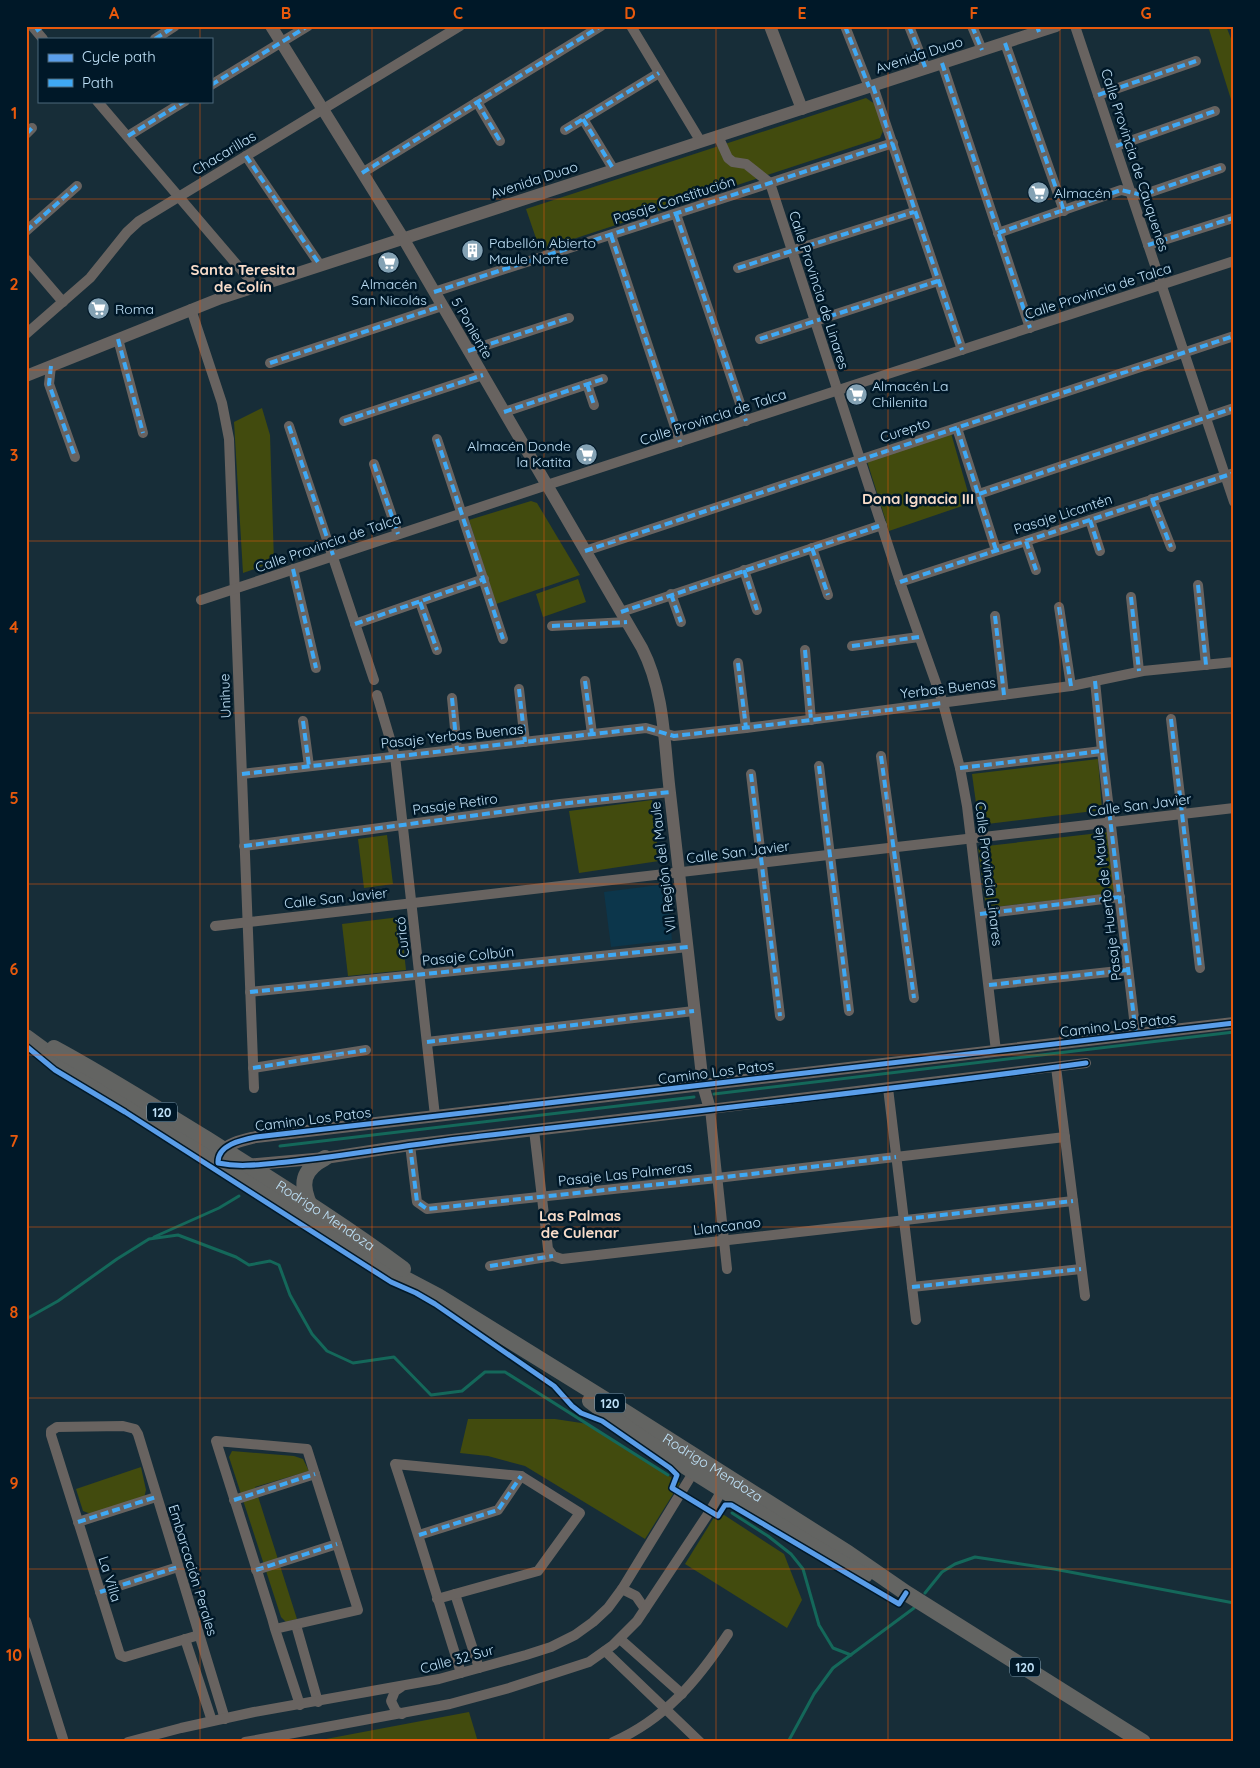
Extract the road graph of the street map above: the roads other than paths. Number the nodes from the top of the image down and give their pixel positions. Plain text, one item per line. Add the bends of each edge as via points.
1 (175, 26) edge
2 (271, 26) edge
3 (308, 26) edge
4 (460, 26) edge
5 (601, 26) edge
6 (631, 26) edge
7 (770, 26) edge
8 (845, 26) edge
9 (909, 26) edge
10 (972, 26) edge
11 (1056, 26) edge
12 (1075, 26) edge
13 (1038, 29) edge
14 (157, 38) edge
15 (281, 43) junction
16 (1005, 43) junction
17 (982, 50) junction
18 (1196, 61) dead end
19 (942, 63) junction
20 (926, 69) junction
21 (659, 73) junction
22 (212, 84) edge
23 (871, 86) junction
24 (1098, 95) junction
25 (98, 102) edge
26 (183, 102) edge
27 (477, 102) junction
28 (802, 109) junction
29 (323, 110) junction
30 (1215, 111) dead end
31 (583, 118) junction
32 (565, 130) dead end
33 (128, 136) junction
34 (718, 136) junction
35 (500, 141) dead end
36 (701, 142) junction
37 (893, 143) junction
38 (1116, 146) junction
39 (246, 156) junction
40 (1221, 168) dead end
41 (614, 170) junction
42 (362, 173) junction
43 (770, 183) junction
44 (77, 186) dead end
45 (1131, 192) junction
46 (179, 197) junction
47 (1064, 211) junction
48 (914, 212) junction
49 (676, 214) junction
50 (1234, 218) edge
51 (26, 231) edge
52 (998, 233) junction
53 (611, 235) junction
54 (403, 238) junction
55 (1148, 245) junction
56 (792, 251) junction
57 (26, 259) edge
58 (1234, 261) edge
59 (320, 265) junction
60 (738, 268) dead end
61 (938, 281) junction
62 (1162, 285) junction
63 (255, 286) junction
64 (434, 292) junction
65 (62, 302) junction
66 (442, 306) junction
67 (191, 309) junction
68 (569, 318) dead end
69 (814, 321) junction
70 (1030, 328) junction
71 (26, 334) edge
72 (1234, 336) edge
73 (760, 338) dead end
74 (118, 339) junction
75 (962, 350) junction
76 (468, 351) junction
77 (1184, 352) junction
78 (270, 363) dead end
79 (51, 366) junction
80 (26, 376) edge
81 (483, 376) junction
82 (603, 379) dead end
83 (587, 384) junction
84 (837, 391) junction
85 (594, 405) dead end
86 (1234, 408) edge
87 (504, 412) junction
88 (1205, 418) junction
89 (344, 421) dead end
90 (746, 421) junction
91 (289, 426) dead end
92 (957, 428) junction
93 (143, 433) dead end
94 (437, 439) dead end
95 (680, 442) junction
96 (75, 457) dead end
97 (861, 459) junction
98 (374, 464) dead end
99 (1229, 474) edge
100 (547, 485) junction
101 (979, 494) junction
102 (1152, 500) junction
103 (1234, 502) edge
104 (463, 513) junction
105 (1090, 520) junction
106 (882, 525) junction
107 (398, 534) junction
108 (1026, 541) junction
109 (1171, 546) dead end
110 (812, 548) junction
111 (996, 550) junction
112 (1100, 550) dead end
113 (585, 551) junction
114 (332, 555) junction
115 (293, 569) junction
116 (744, 570) junction
117 (1036, 570) dead end
118 (484, 579) junction
119 (900, 582) junction
120 (1198, 585) dead end
121 (234, 589) junction
122 (671, 594) junction
123 (828, 594) dead end
124 (1131, 597) dead end
125 (201, 600) dead end
126 (420, 602) junction
127 (1060, 607) dead end
128 (758, 610) dead end
129 (995, 616) dead end
130 (624, 617) junction
131 (681, 622) dead end
132 (355, 624) junction
133 (552, 626) dead end
134 (919, 637) junction
135 (502, 639) dead end
136 (852, 646) dead end
137 (642, 648) joint
138 (437, 650) dead end
139 (805, 650) dead end
140 (1234, 662) edge
141 (738, 663) dead end
142 (1206, 666) junction
143 (316, 668) dead end
144 (1139, 672) junction
145 (374, 680) dead end
146 (585, 681) dead end
147 (1095, 681) junction
148 (1071, 686) junction
149 (519, 689) dead end
150 (376, 695) dead end
151 (1004, 695) junction
152 (452, 698) dead end
153 (943, 702) junction
154 (1170, 719) dead end
155 (811, 720) junction
156 (303, 721) dead end
157 (746, 728) junction
158 (592, 734) junction
159 (664, 734) junction
160 (525, 742) junction
161 (457, 749) junction
162 (1102, 751) junction
163 (395, 756) junction
164 (881, 756) dead end
165 (309, 766) junction
166 (819, 766) dead end
167 (960, 768) junction
168 (242, 774) junction
169 (751, 774) dead end
170 (670, 792) junction
171 (1234, 808) edge
172 (1182, 814) junction
173 (1111, 822) junction
174 (403, 825) junction
175 (972, 838) junction
176 (244, 846) junction
177 (894, 847) junction
178 (830, 855) junction
179 (762, 862) junction
180 (680, 872) junction
181 (1120, 897) junction
182 (412, 903) junction
183 (980, 914) junction
184 (248, 922) junction
185 (215, 926) dead end
186 (688, 947) junction
187 (1200, 968) dead end
188 (1128, 970) junction
189 (420, 975) junction
190 (988, 984) junction
191 (250, 992) junction
192 (914, 998) dead end
193 (849, 1010) dead end
194 (694, 1011) junction
195 (780, 1016) dead end
196 (1234, 1023) edge
197 (26, 1035) edge
198 (1136, 1035) junction
199 (427, 1042) junction
200 (366, 1050) dead end
201 (996, 1051) junction
202 (1086, 1063) dead end
203 (1056, 1067) junction
204 (253, 1068) junction
205 (703, 1085) junction
206 (254, 1088) dead end
207 (888, 1088) junction
208 (710, 1109) junction
209 (435, 1116) junction
210 (534, 1130) junction
211 (1065, 1137) junction
212 (410, 1145) junction
213 (220, 1156) junction
214 (896, 1156) junction
215 (325, 1158) junction
216 (248, 1165) junction
217 (718, 1178) junction
218 (542, 1198) junction
219 (1073, 1201) junction
220 (310, 1206) junction
221 (904, 1220) junction
222 (724, 1240) junction
223 (553, 1256) junction
224 (490, 1266) dead end
225 (727, 1269) dead end
226 (1081, 1269) junction
227 (912, 1287) junction
228 (438, 1296) junction
229 (1085, 1296) dead end
230 (916, 1320) dead end
231 (51, 1431) joint
232 (698, 1466) junction
233 (315, 1474) junction
234 (521, 1476) junction
235 (726, 1484) junction
236 (156, 1497) junction
237 (234, 1500) junction
238 (78, 1522) junction
239 (419, 1535) junction
240 (337, 1544) junction
241 (178, 1568) junction
242 (256, 1570) junction
243 (622, 1589) junction
244 (100, 1592) junction
245 (454, 1594) junction
246 (437, 1599) junction
247 (645, 1609) junction
248 (26, 1621) edge
249 (296, 1625) junction
250 (275, 1629) junction
251 (728, 1634) dead end
252 (199, 1635) junction
253 (185, 1639) junction
254 (620, 1639) junction
255 (605, 1651) junction
256 (479, 1668) junction
257 (461, 1673) junction
258 (402, 1687) junction
259 (682, 1694) junction
260 (318, 1702) junction
261 (300, 1705) junction
262 (667, 1709) junction
263 (402, 1714) junction
264 (225, 1718) junction
265 (212, 1721) junction
266 (169, 1730) junction
267 (64, 1742) edge
268 (128, 1742) edge
269 (158, 1742) edge
270 (245, 1742) edge
271 (613, 1742) edge
272 (699, 1742) edge
273 (1143, 1742) edge

1 - 14 street
2 - 15 street, 5 Poniente
3 - 15 street
4 - 29 street, Chacarillas
5 - 27 street
6 - 21 street
7 - 28 street
8 - 23 street
9 - 20 street
10 - 17 street
11 - 13 street, Avenida Duao
12 - 24 street, Calle Provincia de Cauquenes
13 - 16 street, Avenida Duao
15 - 22 street
15 - 29 street, 5 Poniente
16 - 17 street, Avenida Duao
16 - 47 street
17 - 19 street, Avenida Duao
18 - 24 street
19 - 20 street, Avenida Duao
19 - 52 street
20 - 23 street, Avenida Duao
21 - 31 street
21 - 36 street
23 - 28 street, Avenida Duao
23 - 37 street
24 - 38 street, Calle Provincia de Cauquenes
25 - 33 street
26 - 33 street
27 - 35 street
27 - 42 street
28 - 34 street, Avenida Duao
29 - 39 street, Chacarillas
29 - 42 street, 5 Poniente
30 - 38 street
31 - 32 street
31 - 41 street
33 - 46 street
34 - 36 street, Avenida Duao
34 - 43 street via 728,158 746,164
36 - 41 street, Avenida Duao
37 - 43 street, Pasaje Constitución
37 - 48 street
38 - 45 street, Calle Provincia de Cauquenes
39 - 46 street, Chacarillas
39 - 59 street
40 - 45 street via 1142,195
41 - 54 street, Avenida Duao
42 - 54 street, 5 Poniente
43 - 49 street, Pasaje Constitución
43 - 56 street, Calle Provincia de Linares
44 - 51 street
45 - 47 street via 1121,190
45 - 55 street, Calle Provincia de Cauquenes
46 - 63 street
46 - 65 street, Chacarillas via 133,226 98,270
47 - 52 street
48 - 56 street
48 - 61 street
49 - 53 street, Pasaje Constitución
49 - 90 street
50 - 55 street
52 - 70 street
53 - 64 street, Pasaje Constitución
53 - 95 street
54 - 59 street, Avenida Duao
54 - 64 street, 5 Poniente
55 - 62 street, Calle Provincia de Cauquenes
56 - 60 street
56 - 69 street, Calle Provincia de Linares
57 - 65 street
58 - 62 street, Calle Provincia de Talca
59 - 63 street, Avenida Duao
61 - 69 street
61 - 75 street
62 - 70 street, Calle Provincia de Talca
62 - 77 street, Calle Provincia de Cauquenes
63 - 67 street, Avenida Duao
64 - 66 street, 5 Poniente
65 - 71 street, Chacarillas
66 - 76 street, 5 Poniente
66 - 78 street
67 - 74 street, Avenida Duao
67 - 121 street, Unihue via 228,428
68 - 76 street
69 - 73 street
69 - 84 street, Calle Provincia de Linares
70 - 75 street, Calle Provincia de Talca
72 - 77 street, Curepto
74 - 79 street, Avenida Duao
74 - 93 street
75 - 84 street, Calle Provincia de Talca
76 - 81 street, 5 Poniente
77 - 88 street, Calle Provincia de Cauquenes
77 - 92 street, Curepto
79 - 80 street, Avenida Duao
79 - 96 street via 49,384
81 - 87 street, 5 Poniente
81 - 89 street
82 - 83 street
83 - 85 street
83 - 87 street
84 - 90 street, Calle Provincia de Talca
84 - 97 street, Calle Provincia de Linares
86 - 88 street
87 - 100 street, 5 Poniente
88 - 99 street, Calle Provincia de Cauquenes
88 - 101 street
90 - 95 street, Calle Provincia de Talca
91 - 114 street
92 - 97 street, Curepto
92 - 101 street
94 - 104 street
95 - 100 street, Calle Provincia de Talca
97 - 106 street, Calle Provincia de Linares
97 - 113 street, Curepto
98 - 107 street
99 - 102 street, Pasaje Licantén
99 - 103 street, Calle Provincia de Cauquenes
100 - 104 street, Calle Provincia de Talca
100 - 113 street, 5 Poniente
101 - 111 street
102 - 105 street, Pasaje Licantén
102 - 109 street
104 - 107 street, Calle Provincia de Talca
104 - 118 street
105 - 108 street, Pasaje Licantén
105 - 112 street
106 - 110 street
106 - 119 street, Calle Provincia de Linares
107 - 114 street, Calle Provincia de Talca
108 - 111 street, Pasaje Licantén
108 - 117 street
110 - 116 street
110 - 123 street
111 - 119 street, Pasaje Licantén
113 - 130 street, 5 Poniente
114 - 115 street, Calle Provincia de Talca
114 - 132 street
115 - 121 street, Calle Provincia de Talca
115 - 143 street
116 - 122 street
116 - 128 street
118 - 126 street
118 - 135 street
119 - 134 street, Calle Provincia de Linares
120 - 142 street
121 - 125 street, Calle Provincia de Talca
121 - 168 street, Unihue
122 - 130 street
122 - 131 street
124 - 144 street
126 - 132 street
126 - 138 street
127 - 148 street
129 - 151 street
130 - 133 street
130 - 137 street, 5 Poniente
132 - 145 street
134 - 136 street
134 - 153 street, Calle Provincia de Linares
137 - 159 street, VII Región del Maule via 653,671
139 - 155 street
140 - 142 street, Yerbas Buenas
141 - 157 street
142 - 144 street, Yerbas Buenas
144 - 147 street, Yerbas Buenas
146 - 158 street
147 - 148 street, Yerbas Buenas
147 - 162 street, Pasaje Huerto de Maule
148 - 151 street, Yerbas Buenas
149 - 160 street
150 - 163 street, Curicó
151 - 153 street, Yerbas Buenas
152 - 161 street
153 - 155 street, Yerbas Buenas
153 - 167 street, Calle Provincia Linares
154 - 172 street
155 - 157 street, Yerbas Buenas
156 - 165 street
157 - 159 street, Yerbas Buenas via 674,736
158 - 159 street, Pasaje Yerbas Buenas via 646,728
158 - 160 street, Pasaje Yerbas Buenas
159 - 170 street, VII Región del Maule
160 - 161 street, Pasaje Yerbas Buenas
161 - 163 street, Pasaje Yerbas Buenas
162 - 167 street
162 - 173 street, Pasaje Huerto de Maule
163 - 165 street, Pasaje Yerbas Buenas
163 - 174 street, Curicó
164 - 177 street
165 - 168 street, Pasaje Yerbas Buenas
166 - 178 street
167 - 175 street, Calle Provincia Linares
168 - 176 street, Unihue
169 - 179 street
170 - 174 street, Pasaje Retiro
170 - 180 street, VII Región del Maule
171 - 172 street, Calle San Javier
172 - 173 street, Calle San Javier
172 - 187 street
173 - 175 street, Calle San Javier
173 - 181 street, Pasaje Huerto de Maule
174 - 176 street, Pasaje Retiro
174 - 182 street, Curicó
175 - 177 street, Calle San Javier
175 - 183 street, Calle Provincia Linares
176 - 184 street, Unihue
177 - 178 street, Calle San Javier
177 - 192 street
178 - 179 street, Calle San Javier
178 - 193 street
179 - 180 street, Calle San Javier
179 - 195 street
180 - 182 street, Calle San Javier
180 - 186 street, VII Región del Maule
181 - 183 street
181 - 188 street, Pasaje Huerto de Maule
182 - 184 street, Calle San Javier
182 - 189 street, Curicó
183 - 190 street, Calle Provincia Linares
184 - 185 street, Calle San Javier
184 - 191 street, Unihue
186 - 189 street, Pasaje Colbún
186 - 194 street, VII Región del Maule
188 - 190 street
188 - 198 street, Pasaje Huerto de Maule
189 - 191 street, Pasaje Colbún
189 - 199 street, Curicó
190 - 201 street, Calle Provincia Linares
191 - 204 street, Unihue
194 - 199 street
194 - 205 street, VII Región del Maule
196 - 198 street, Camino Los Patos
197 - 213 main road, Rodrigo Mendoza / 120 via 101,1074
198 - 201 street, Camino Los Patos
199 - 209 street, Curicó
200 - 204 street
201 - 205 street, Camino Los Patos
202 - 203 street
203 - 207 street
203 - 211 street
204 - 206 street, Unihue
205 - 208 street, VII Región del Maule
205 - 209 street, Camino Los Patos
207 - 208 street
207 - 214 street
208 - 210 street
208 - 217 street
209 - 213 street, Camino Los Patos via 256,1137 239,1142
210 - 212 street
210 - 218 street
211 - 214 street, Pasaje Las Palmeras
211 - 219 street
212 - 215 street
212 - 218 street, Pasaje Las Palmeras via 417,1202 427,1209
213 - 216 main road, Rodrigo Mendoza / 120
213 - 228 main road, Rodrigo Mendoza / 120 via 375,1263
214 - 217 street, Pasaje Las Palmeras
214 - 221 street
215 - 216 street
215 - 220 main road via 312,1167 305,1179 305,1195
216 - 220 main road, Rodrigo Mendoza / 120
217 - 218 street, Pasaje Las Palmeras
217 - 222 street
218 - 223 street via 548,1249
219 - 221 street, Llancanao
219 - 226 street
220 - 228 main road, Rodrigo Mendoza / 120 via 387,1257
221 - 222 street, Llancanao
221 - 227 street
222 - 223 street, Llancanao via 562,1260
222 - 225 street
223 - 224 street, Llancanao
226 - 227 street
226 - 229 street
227 - 230 street
228 - 232 main road, Rodrigo Mendoza / 120
231 - 236 street, Embarcación Perales via 57,1427 123,1426 135,1429
231 - 238 street, La Villa
232 - 235 main road, Rodrigo Mendoza / 120
232 - 243 street, Calle 32 Sur
233 - 237 street
233 - 237 street via 307,1449 216,1441
233 - 240 street
234 - 239 street via 498,1510
234 - 239 street via 395,1464
234 - 245 street via 580,1513 538,1571
235 - 247 street
235 - 273 main road, Rodrigo Mendoza / 120 via 848,1553
236 - 238 street
236 - 241 street, Embarcación Perales
237 - 242 street
238 - 244 street, La Villa
239 - 246 street
240 - 242 street
240 - 249 street via 358,1610
241 - 244 street
241 - 252 street, Embarcación Perales
242 - 250 street
243 - 247 street via 636,1596
243 - 256 street, Calle 32 Sur via 608,1608 574,1635 551,1646
244 - 253 street, La Villa via 120,1655 126,1657
245 - 246 street
245 - 256 street
246 - 257 street
247 - 254 street
248 - 267 street
249 - 250 street
249 - 260 street
250 - 261 street
251 - 259 street
252 - 253 street, La Villa
252 - 264 street, Embarcación Perales
253 - 265 street, Embarcación Perales
254 - 255 street
254 - 259 street
255 - 262 street
255 - 263 street via 589,1662 509,1688
256 - 257 street, Calle 32 Sur
257 - 258 street, Calle 32 Sur
258 - 260 street, Calle 32 Sur
258 - 263 street via 395,1691 391,1701 396,1711
259 - 262 street
260 - 261 street, Calle 32 Sur
261 - 264 street, Calle 32 Sur
262 - 271 street
262 - 272 street
263 - 270 street
264 - 265 street, Calle 32 Sur
265 - 266 street, Calle 32 Sur
266 - 268 street, Calle 32 Sur
266 - 269 street via 160,1736

